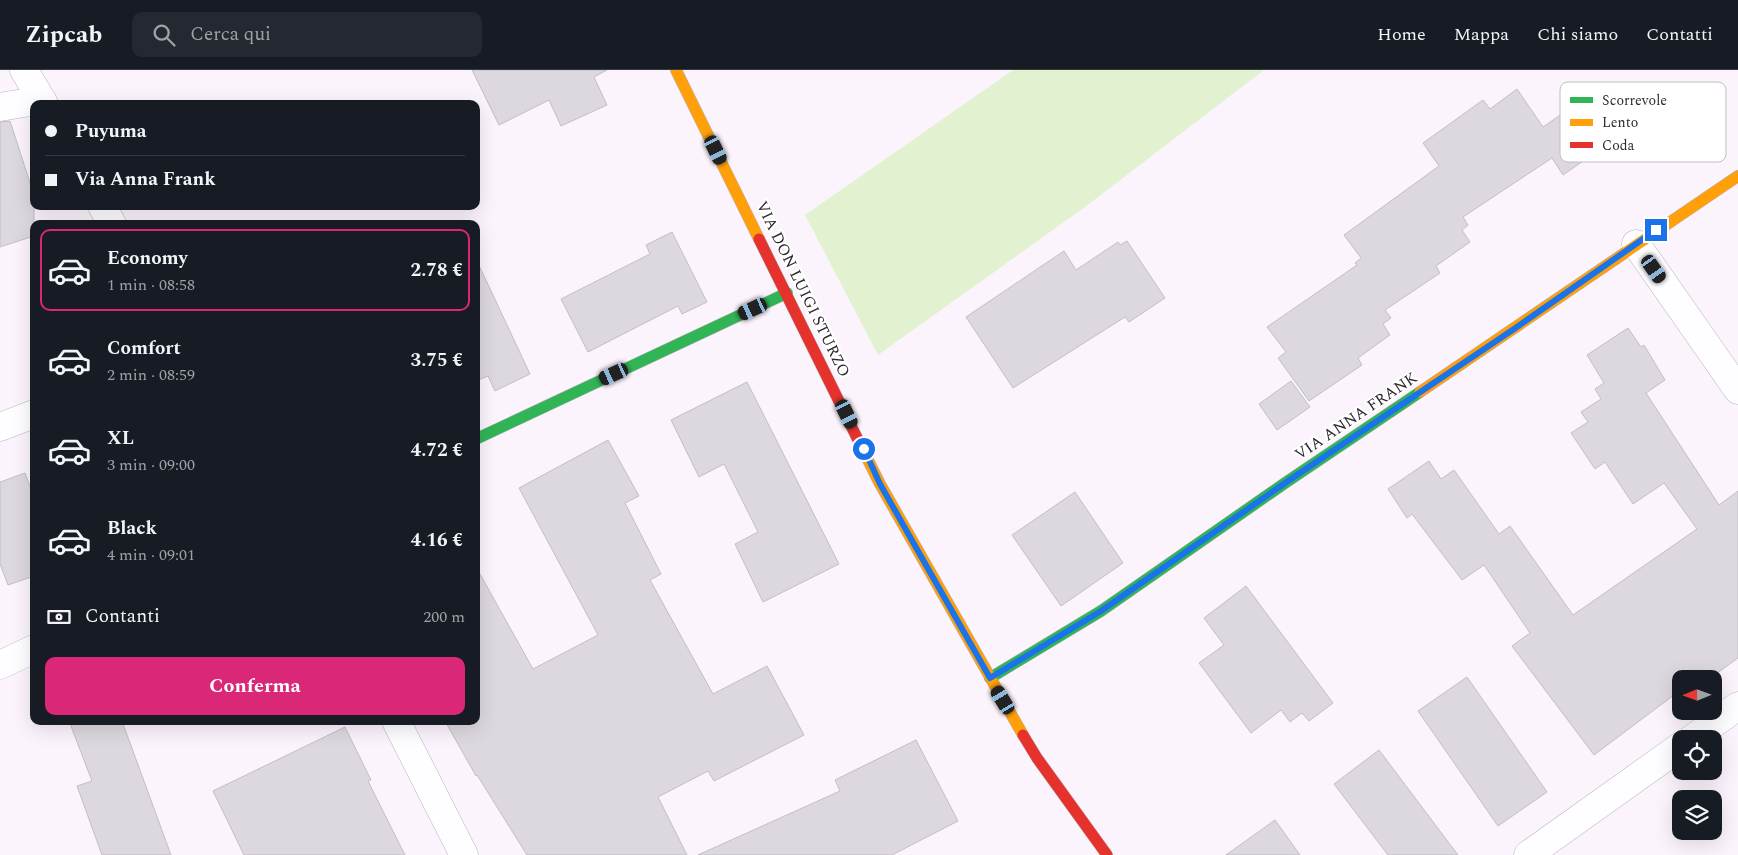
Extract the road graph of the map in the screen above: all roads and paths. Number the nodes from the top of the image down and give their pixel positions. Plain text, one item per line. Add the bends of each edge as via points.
1 (24, 70) edge
2 (676, 70) edge
3 (42, 100) edge
4 (30, 104) edge
5 (0, 107) edge
6 (1738, 176) edge
7 (1636, 244) junction
8 (787, 293) junction
9 (1738, 390) edge
10 (30, 416) edge
11 (0, 427) edge
12 (480, 437) edge
13 (30, 651) edge
14 (0, 665) edge
15 (990, 678) junction
16 (1738, 706) edge
17 (398, 725) edge
18 (1705, 730) edge
19 (1672, 752) edge
20 (464, 855) edge
21 (1107, 855) edge
22 (1528, 855) edge

1 - 3 street
2 - 8 street, VIA DON LUIGI STURZO
4 - 5 street
6 - 7 street, VIA ANNA FRANK
7 - 9 street
7 - 15 street, VIA ANNA FRANK via 1101,611
8 - 12 street
8 - 15 street, VIA DON LUIGI STURZO via 880,484
10 - 11 street
13 - 14 street
15 - 21 street, VIA DON LUIGI STURZO via 1037,758
16 - 18 street
17 - 20 street
19 - 22 street

